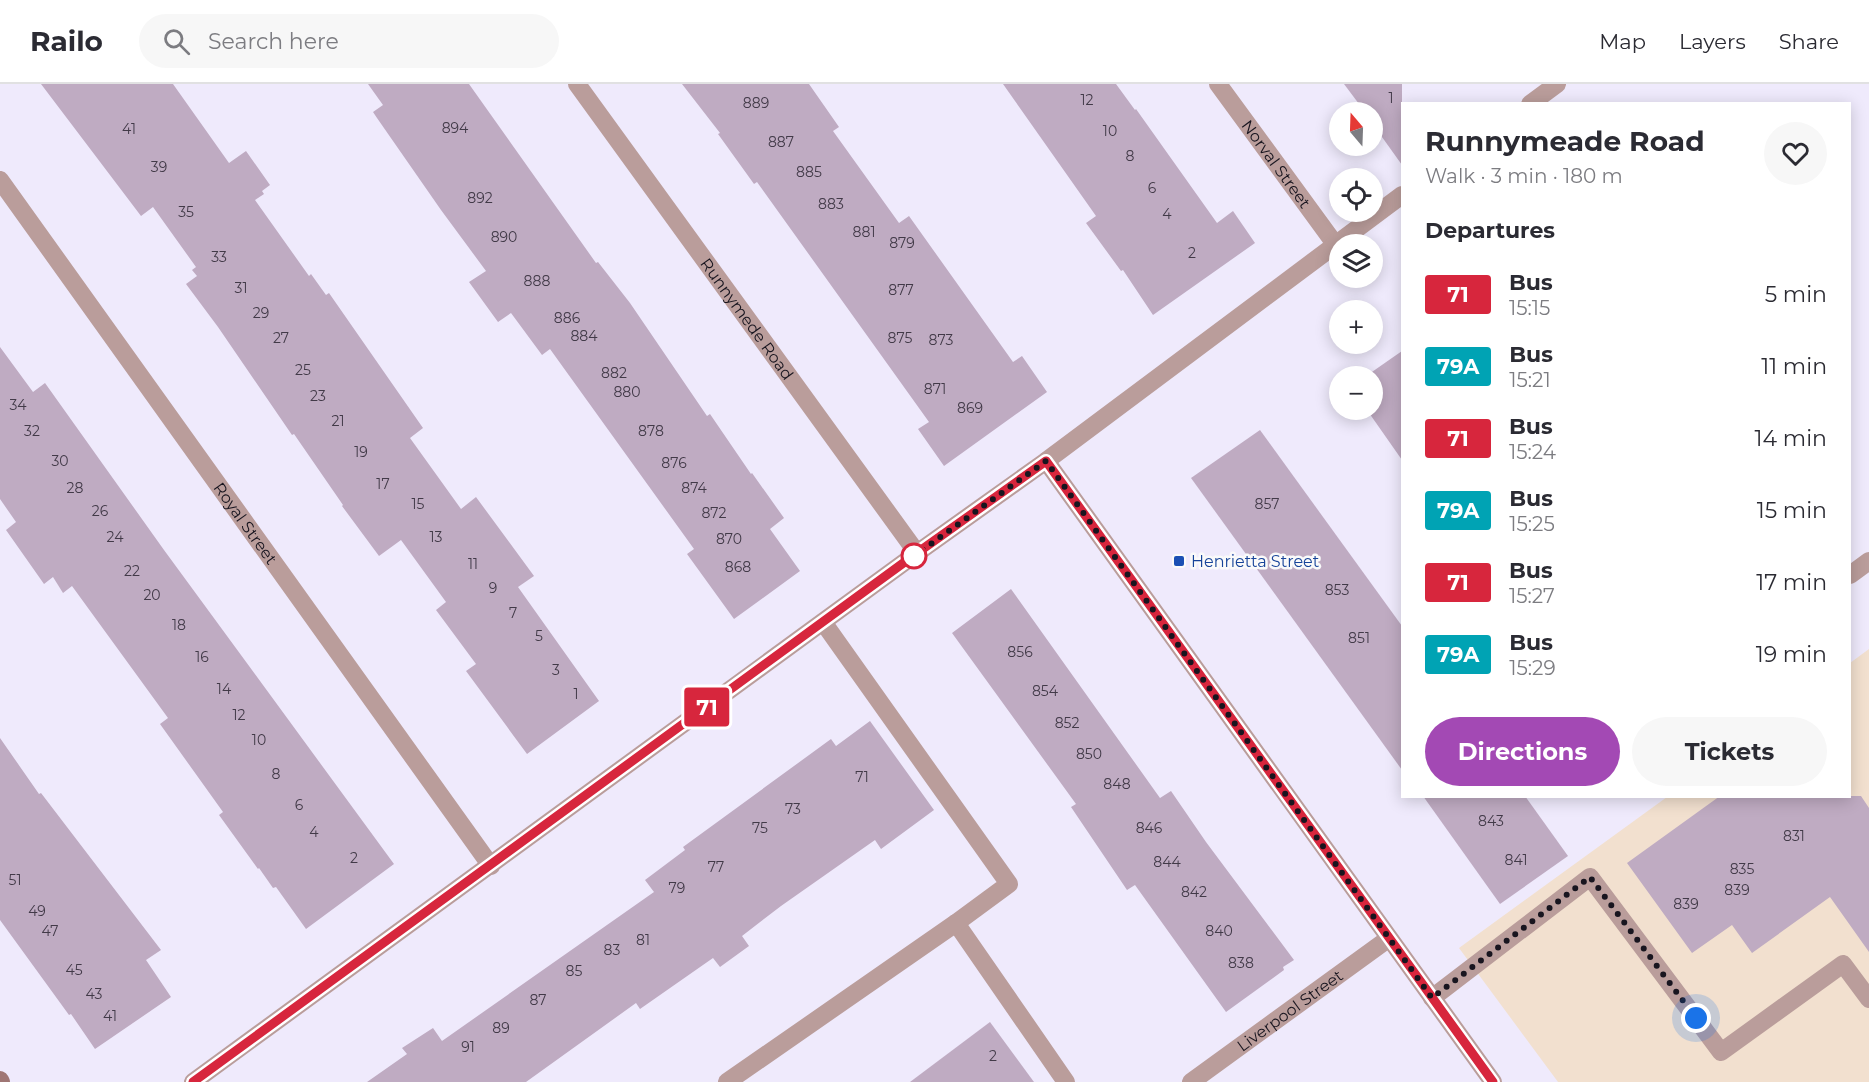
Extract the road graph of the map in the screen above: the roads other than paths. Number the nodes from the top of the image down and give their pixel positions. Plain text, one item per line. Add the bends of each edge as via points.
1 (577, 84) edge
2 (1218, 84) edge
3 (1557, 84) edge
4 (1533, 102) edge
5 (0, 180) edge
6 (1401, 196) edge
7 (1349, 234) edge
8 (1329, 236) edge
9 (1329, 249) edge
10 (1046, 461) junction
11 (917, 553) junction
12 (1869, 561) edge
13 (1851, 574) edge
14 (823, 622) junction
15 (491, 866) junction
16 (956, 923) junction
17 (1388, 939) junction
18 (1432, 998) junction
19 (1869, 999) edge
20 (193, 1082) edge
21 (727, 1082) edge
22 (1066, 1082) edge
23 (1191, 1082) edge
24 (1493, 1082) edge

1 - 11 street, Runnymede Road
2 - 8 street, Norval Street
3 - 4 street
5 - 15 street, Royal Street
6 - 7 street
9 - 10 street
10 - 11 street
10 - 17 street
11 - 14 street
12 - 13 street
14 - 15 street
14 - 16 street via 1009,884
15 - 20 street
16 - 21 street
16 - 22 street
17 - 18 street
17 - 23 street, Liverpool Street
18 - 19 street via 1590,877 1721,1052 1843,964
18 - 24 street

